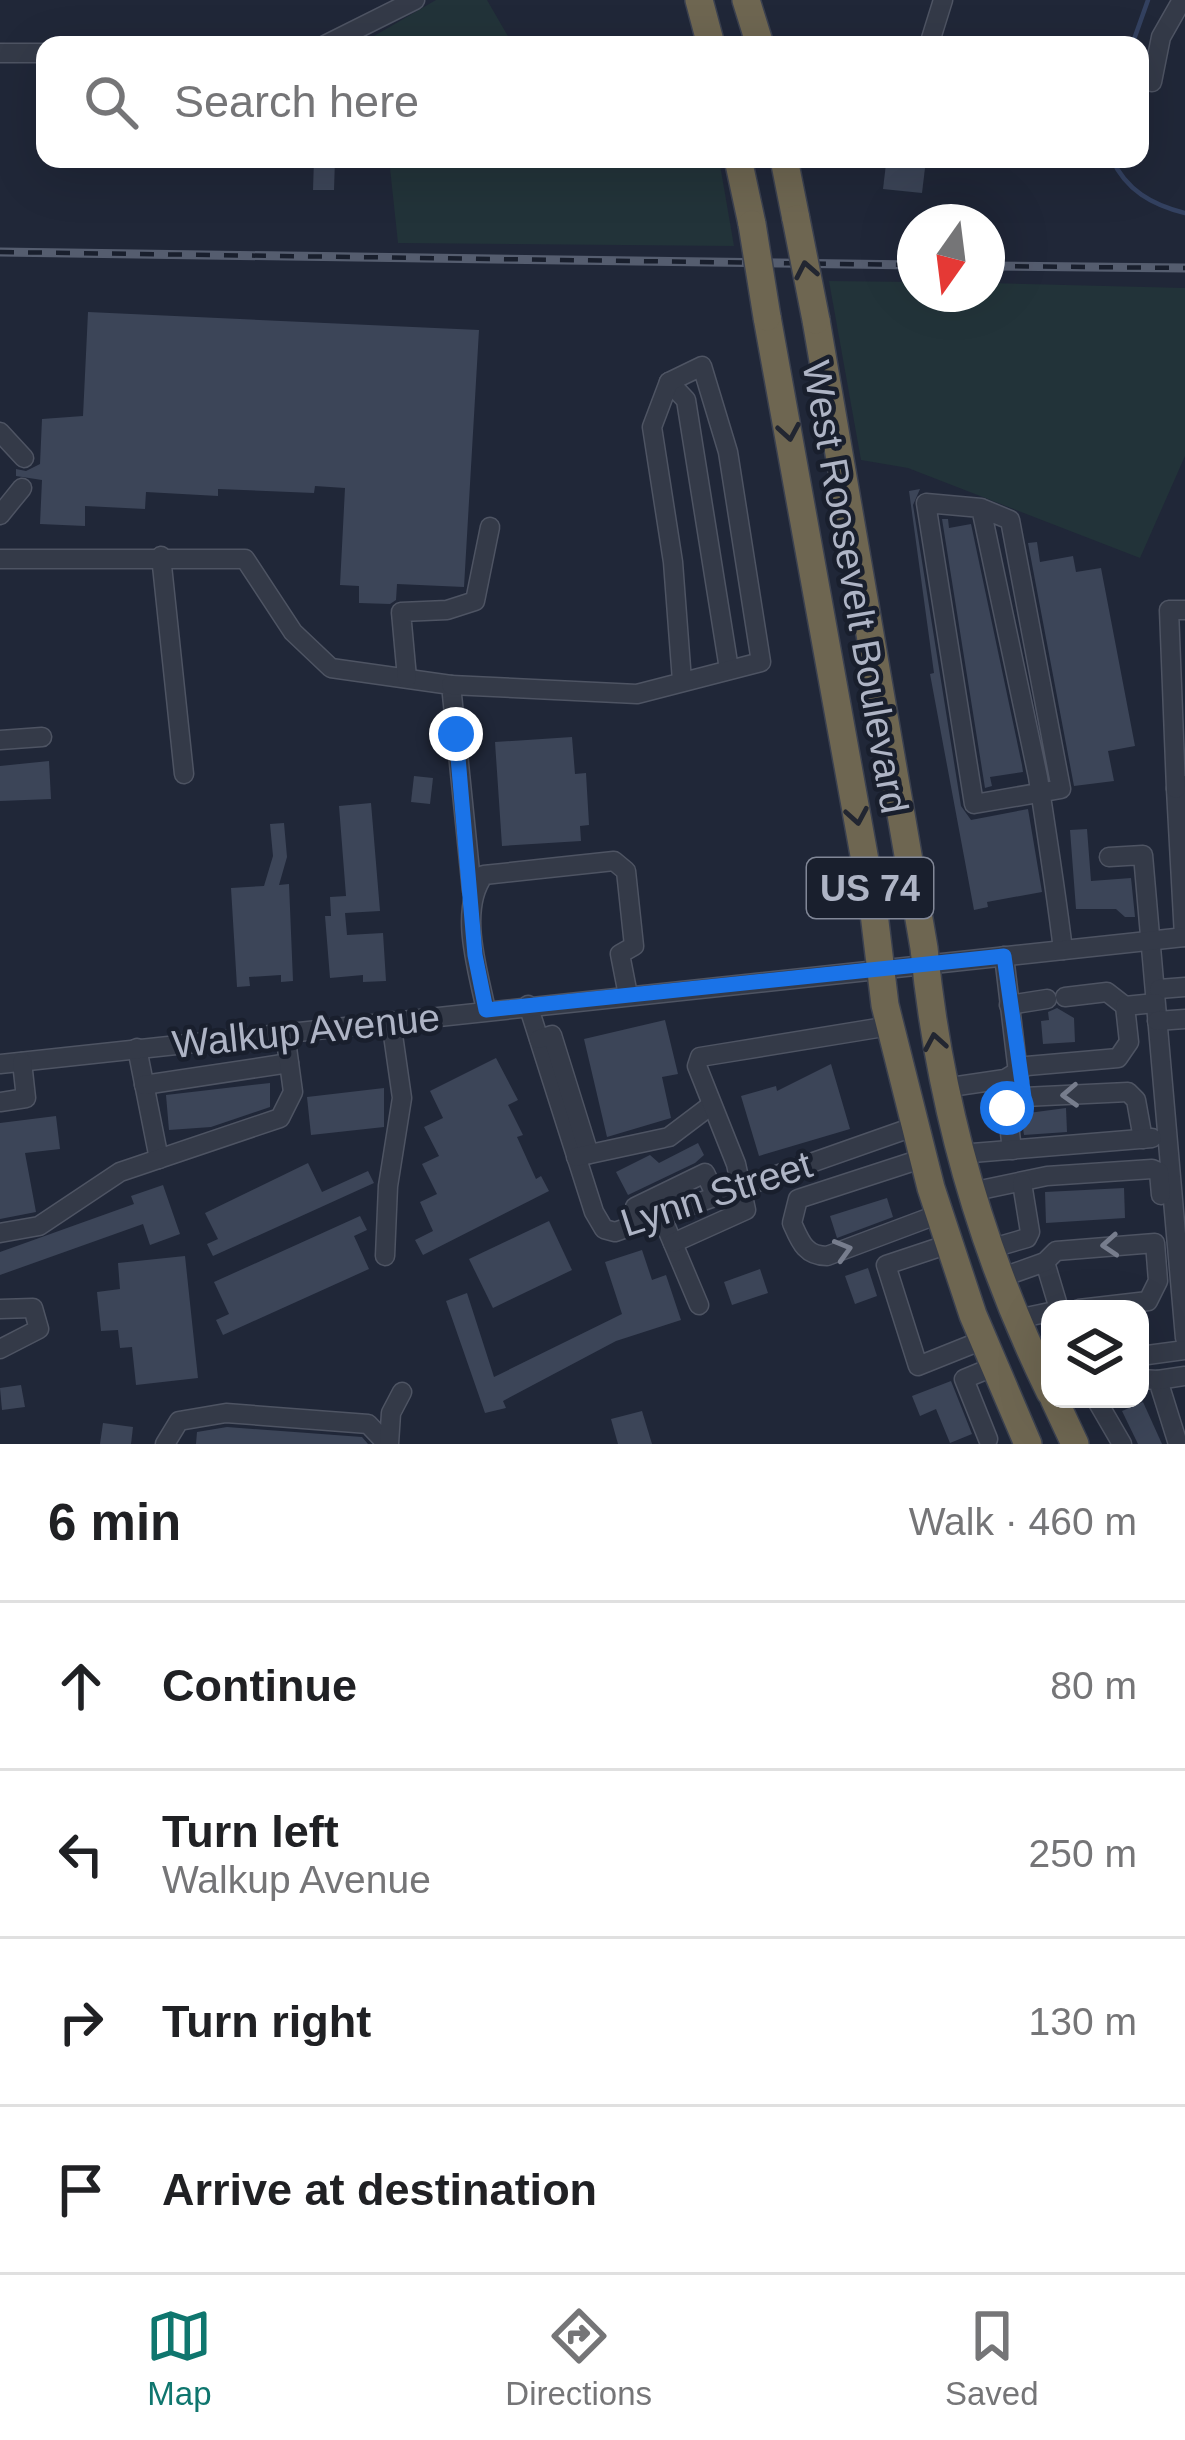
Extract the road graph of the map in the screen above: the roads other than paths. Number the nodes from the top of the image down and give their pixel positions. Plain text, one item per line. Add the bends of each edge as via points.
1 (415, 0) edge
2 (699, 0) edge
3 (746, 0) edge
4 (943, 0) edge
5 (1182, 0) edge
6 (343, 36) edge
7 (709, 36) edge
8 (757, 36) edge
9 (931, 36) edge
10 (0, 53) edge
11 (36, 53) edge
12 (1152, 82) dead end
13 (740, 168) edge
14 (786, 168) edge
15 (670, 382) junction
16 (0, 432) edge
17 (24, 458) dead end
18 (22, 488) dead end
19 (665, 503) junction
20 (981, 508) junction
21 (0, 515) edge
22 (490, 527) dead end
23 (705, 536) junction
24 (161, 556) junction
25 (0, 559) edge
26 (1185, 610) edge
27 (729, 669) junction
28 (407, 678) junction
29 (682, 681) junction
30 (451, 685) junction
31 (42, 737) dead end
32 (0, 740) edge
33 (184, 774) dead end
34 (1180, 787) edge
35 (1040, 793) junction
36 (1109, 856) dead end
37 (472, 891) junction
38 (1184, 937) edge
39 (1154, 940) junction
40 (1063, 950) junction
41 (1004, 956) junction
42 (926, 967) junction
43 (881, 972) junction
44 (1185, 987) edge
45 (628, 995) junction
46 (1157, 1004) junction
47 (528, 1005) junction
48 (1009, 1005) junction
49 (1125, 1006) junction
50 (486, 1010) junction
51 (1185, 1019) edge
52 (391, 1021) junction
53 (890, 1026) junction
54 (285, 1033) junction
55 (137, 1048) junction
56 (1185, 1055) edge
57 (1161, 1058) junction
58 (22, 1062) junction
59 (289, 1063) junction
60 (0, 1064) edge
61 (1017, 1074) junction
62 (144, 1085) junction
63 (944, 1088) junction
64 (1024, 1097) junction
65 (0, 1102) edge
66 (710, 1106) junction
67 (916, 1126) junction
68 (1175, 1131) edge
69 (1143, 1139) junction
70 (846, 1150) junction
71 (1012, 1150) junction
72 (960, 1154) junction
73 (582, 1155) junction
74 (923, 1158) junction
75 (159, 1159) junction
76 (855, 1178) junction
77 (1022, 1183) junction
78 (1177, 1186) edge
79 (741, 1187) junction
80 (971, 1192) junction
81 (716, 1196) junction
82 (939, 1214) junction
83 (652, 1219) junction
84 (0, 1233) edge
85 (1177, 1241) junction
86 (673, 1243) junction
87 (1155, 1243) junction
88 (950, 1244) junction
89 (989, 1249) junction
90 (385, 1256) dead end
91 (1045, 1262) junction
92 (1169, 1267) junction
93 (1000, 1278) junction
94 (1056, 1300) edge
95 (1149, 1300) edge
96 (699, 1305) dead end
97 (0, 1309) edge
98 (1041, 1314) edge
99 (1017, 1319) junction
100 (1185, 1338) edge
101 (0, 1349) edge
102 (1185, 1350) edge
103 (988, 1353) junction
104 (1149, 1355) edge
105 (1041, 1370) edge
106 (1185, 1376) edge
107 (1149, 1380) edge
108 (402, 1392) dead end
109 (1103, 1408) edge
110 (1024, 1434) edge
111 (169, 1436) edge
112 (982, 1442) edge
113 (388, 1444) edge
114 (1123, 1444) edge
115 (1178, 1444) edge

1 - 6 street
2 - 7 highway
3 - 8 highway
4 - 9 street
5 - 12 street via 1161,37
10 - 11 street
13 -> 43 highway, West Roosevelt Boulevard / US 74, bridge
42 -> 14 highway, West Roosevelt Boulevard / US 74, bridge
15 - 19 street via 652,428
15 - 23 street via 686,400
15 - 27 street via 702,365 728,452 761,662
16 - 17 street
18 - 21 street
19 - 23 street
19 - 29 street
20 - 35 street
20 - 35 street via 1010,520 1022,566 1061,788
20 - 35 street via 926,503 974,804
22 - 28 street via 475,601 401,612
23 - 27 street
24 - 25 street
24 - 28 street via 245,559 322,663
24 - 33 street
26 - 34 street via 1169,610
27 - 29 street
28 - 30 street
29 - 30 street via 604,696
30 - 37 street
31 - 32 street
34 - 38 street
35 - 40 street
36 - 39 street via 1143,854
37 - 45 street via 484,875 614,861 626,871 632,913 634,946 620,954
37 - 50 street
38 - 39 street, Walkup Avenue
39 - 40 street, Walkup Avenue
39 - 46 street
40 - 41 street, Walkup Avenue
41 - 42 street, Walkup Avenue
41 - 48 street
42 - 43 street, Walkup Avenue
63 -> 42 highway, West Roosevelt Boulevard / US 74
43 - 45 street, Walkup Avenue
43 - 53 highway, West Roosevelt Boulevard / US 74
44 - 46 street
45 - 47 street, Walkup Avenue
46 - 49 street
46 - 51 street
46 - 57 street
47 - 50 street, Walkup Avenue
47 - 73 street, Lynn Street
48 - 49 street via 1107,992
48 - 61 street
49 - 61 street via 1129,1042 1118,1058 1028,1066
50 - 52 street, Walkup Avenue
52 - 54 street, Walkup Avenue
52 - 90 street via 402,1113
53 - 66 street via 704,1054 697,1066
53 - 67 highway, West Roosevelt Boulevard / US 74
54 - 55 street, Walkup Avenue
54 - 59 street
55 - 58 street, Walkup Avenue
55 - 62 street
56 - 57 street
57 - 68 street
58 - 60 street, Walkup Avenue
58 - 65 street via 26,1098
59 - 62 street
59 - 75 street via 293,1091 280,1118
61 - 63 street
61 - 64 street
62 - 75 street
63 - 72 highway, West Roosevelt Boulevard / US 74
69 -> 64 street via 1128,1092
64 - 71 street via 1007,1108
66 - 73 street via 669,1137
66 - 79 street
67 - 70 street, Lynn Street
67 - 74 highway, West Roosevelt Boulevard / US 74
68 - 69 street
68 - 78 street
69 - 71 street
70 - 76 street
70 - 79 street, Lynn Street
71 - 72 street
72 - 80 highway, West Roosevelt Boulevard / US 74
73 - 83 street, Lynn Street via 604,1229
74 - 76 street
74 - 82 highway, West Roosevelt Boulevard / US 74
75 - 84 street via 120,1172 39,1226
76 -> 82 street via 799,1199 791,1210 802,1246 814,1256
77 - 78 street via 1159,1172 1161,1200
77 - 80 street
77 - 89 street via 1030,1232
78 - 85 street
79 - 81 street, Lynn Street
79 - 86 street via 742,1217
80 - 89 highway, West Roosevelt Boulevard / US 74
81 - 83 street, Lynn Street
81 - 83 street via 705,1174 635,1207
82 - 88 highway, West Roosevelt Boulevard / US 74
83 - 86 street
85 - 87 street
85 - 92 street
86 - 96 street
87 -> 91 street via 1056,1251
87 - 92 street
88 - 103 highway, West Roosevelt Boulevard / US 74
88 - 103 street via 886,1265 918,1366
89 - 93 highway, West Roosevelt Boulevard / US 74
91 - 93 street
91 - 94 street
92 - 95 street
92 - 100 street
93 - 99 highway, West Roosevelt Boulevard / US 74
97 - 101 street via 32,1309 39,1329
98 - 99 street
99 - 105 highway, West Roosevelt Boulevard / US 74
102 - 104 street
103 - 110 highway, West Roosevelt Boulevard / US 74
103 - 112 street via 964,1379
106 - 107 street
107 - 115 street
108 - 113 street
109 - 114 street
110 - 112 street
111 - 113 street via 188,1417 226,1413 368,1424

